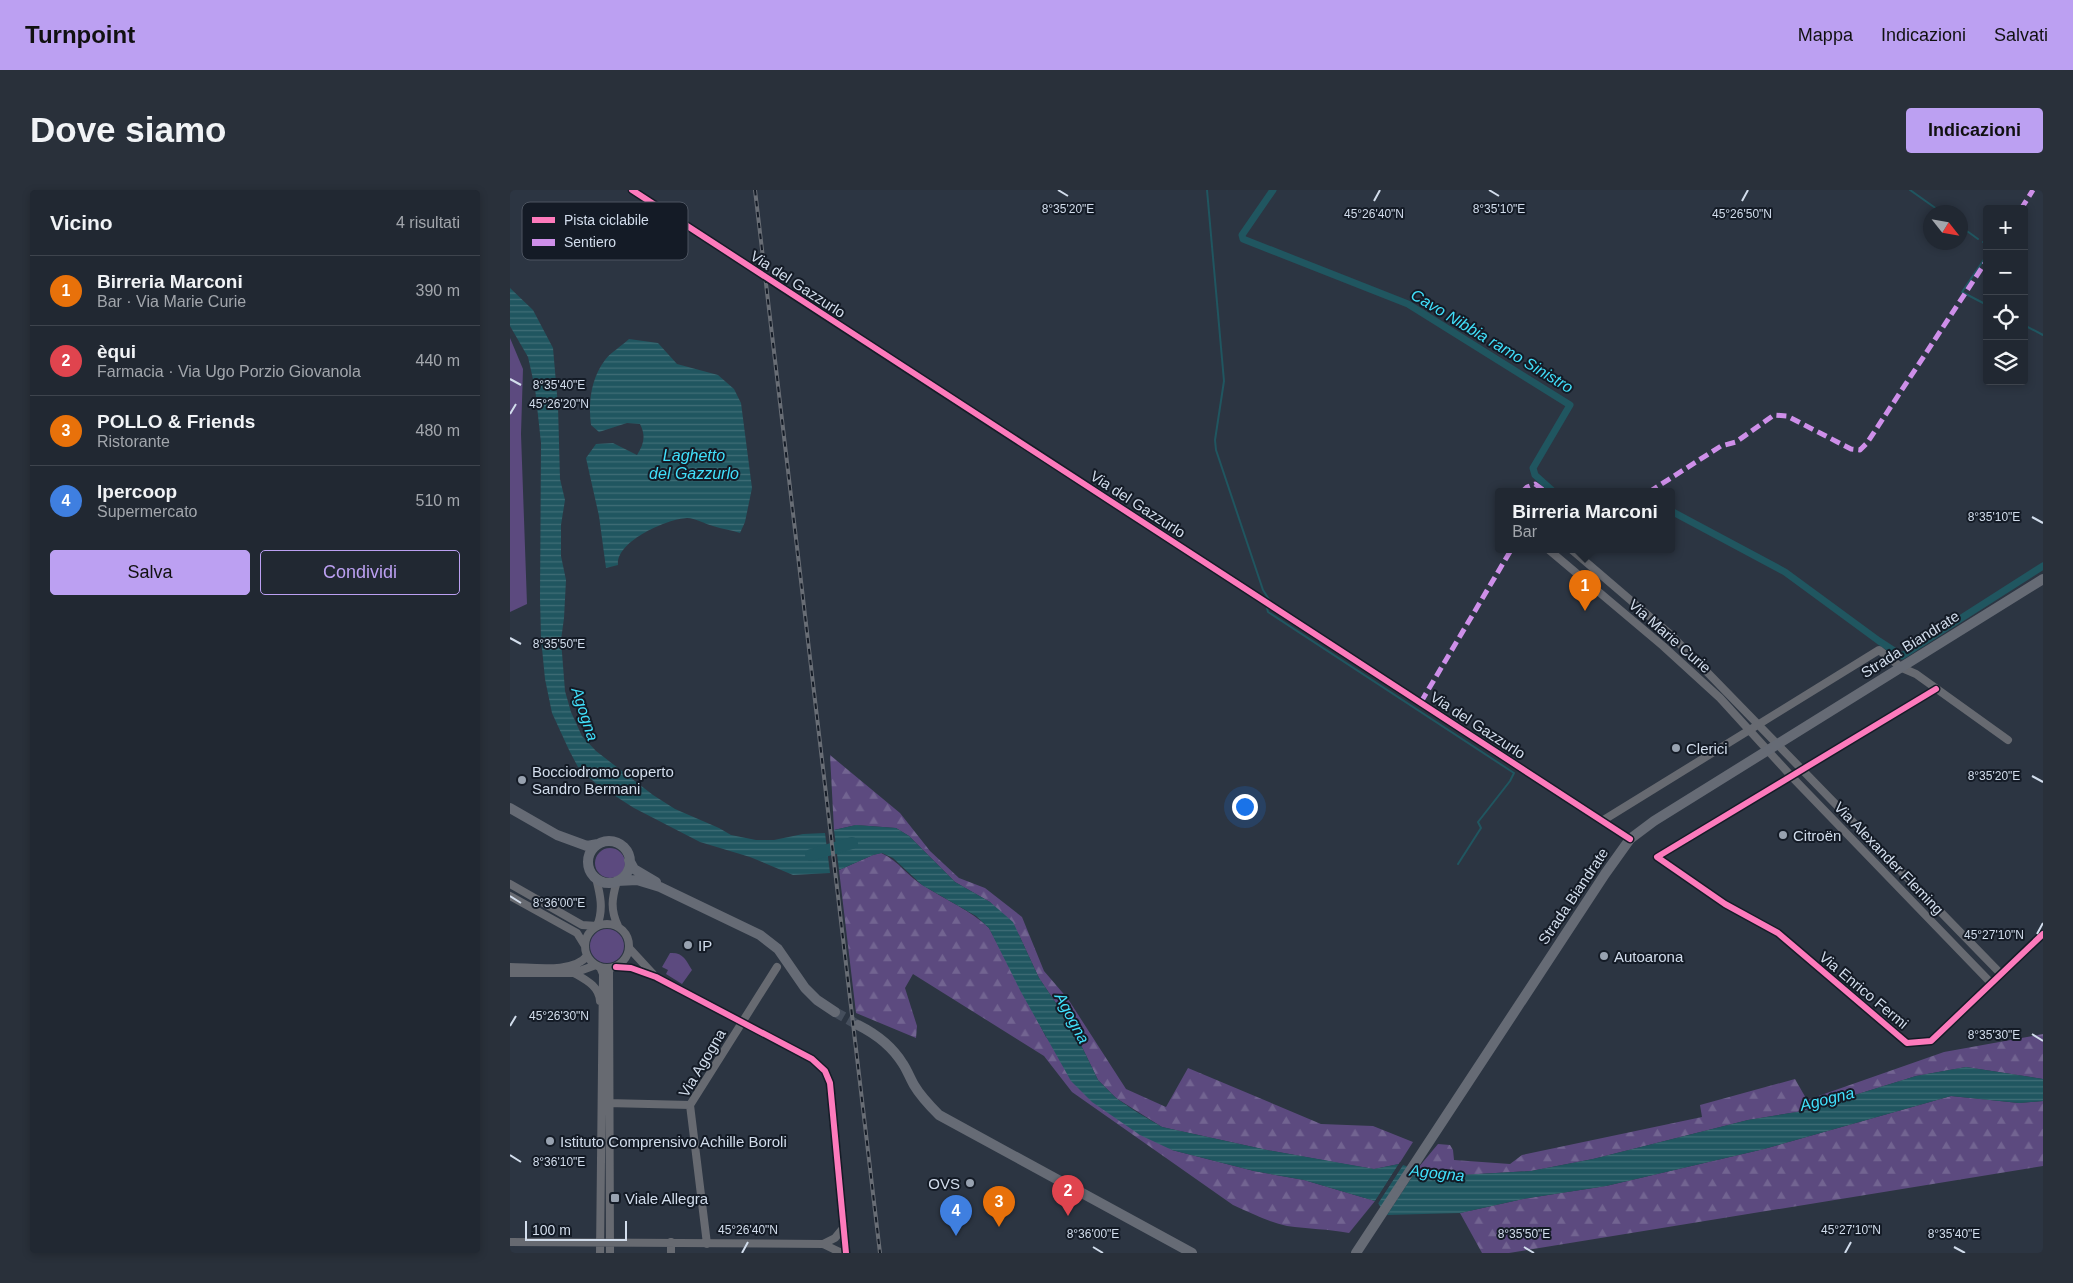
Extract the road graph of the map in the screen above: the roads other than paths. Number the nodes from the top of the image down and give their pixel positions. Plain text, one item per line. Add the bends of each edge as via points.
1 (632, 190) edge
2 (650, 202) edge
3 (688, 226) edge
4 (1553, 553) edge
5 (1576, 553) edge
6 (2043, 579) edge
7 (1902, 668) junction
8 (1936, 689) junction
9 (1758, 723) junction
10 (1749, 730) junction
11 (2008, 740) dead end
12 (1778, 744) junction
13 (1767, 751) junction
14 (1803, 770) junction
15 (1792, 777) junction
16 (510, 808) edge
17 (1602, 821) junction
18 (557, 835) junction
19 (1630, 839) junction
20 (599, 844) junction
21 (630, 860) junction
22 (588, 861) junction
23 (596, 878) junction
24 (617, 881) junction
25 (510, 884) edge
26 (660, 887) junction
27 (510, 896) edge
28 (598, 926) junction
29 (618, 926) junction
30 (2043, 934) edge
31 (585, 946) junction
32 (630, 949) junction
33 (587, 956) junction
34 (598, 966) junction
35 (510, 967) edge
36 (613, 967) junction
37 (777, 967) dead end
38 (510, 973) edge
39 (574, 973) junction
40 (2001, 974) junction
41 (656, 977) junction
42 (1991, 984) junction
43 (602, 1009) junction
44 (835, 1012) tunnel mouth
45 (743, 1023) junction
46 (858, 1025) tunnel mouth
47 (602, 1103) junction
48 (610, 1104) junction
49 (690, 1105) junction
50 (844, 1227) junction
51 (510, 1242) edge
52 (600, 1242) junction
53 (610, 1242) junction
54 (671, 1242) junction
55 (707, 1244) junction
56 (823, 1244) junction
57 (600, 1253) edge
58 (610, 1253) edge
59 (671, 1253) edge
60 (844, 1253) edge
61 (1192, 1253) edge
62 (1356, 1253) edge

1 - 2 street, Via del Gazzurlo, bridge
3 - 17 street, Via del Gazzurlo, bridge
4 - 10 street, Via Marie Curie via 1663,646 1720,698
5 - 9 street, Via Marie Curie via 1670,634
6 - 7 main road, Strada Biandrate
7 - 8 street
7 - 9 street via 1879,650
7 - 12 main road, Strada Biandrate
8 - 11 street
8 - 14 street
9 - 10 street
9 - 12 street, Via Marie Curie
10 - 13 street, Via Marie Curie
10 - 17 street
12 - 13 main road, Strada Biandrate
12 - 14 street, Via Alexander Fleming
13 - 15 street, Via Alexander Fleming
13 - 19 main road, Strada Biandrate
14 - 15 street
14 - 40 street, Via Alexander Fleming
15 - 42 street, Via Alexander Fleming
15 - 42 street, Via Enrico Fermi via 1657,857 1725,904 1778,933 1907,1043 1930,1041
16 - 18 main road
17 - 19 street, Via del Gazzurlo
18 - 20 main road via 587,846
18 - 22 main road via 586,855
19 - 62 main road, Strada Biandrate
20 - 21 main road via 618,844
20 - 22 main road
21 - 24 main road via 627,872
21 - 26 main road via 634,869
22 - 23 main road
23 - 24 main road via 608,883
23 - 28 street via 601,900
24 - 26 main road via 637,880
24 - 29 street via 611,905
25 - 28 street via 582,925
26 - 44 main road via 760,935 778,949 805,988
27 - 31 street via 577,933
28 - 29 street
28 - 31 street via 587,936
29 - 32 street via 628,937
30 - 40 street, Via Enrico Fermi
31 - 33 street
32 - 36 street via 626,958
32 - 41 street
33 - 34 street
33 - 35 street via 565,968
34 - 36 street
34 - 39 street
34 - 43 street via 603,974
36 - 41 street via 631,968
36 - 48 street
37 - 45 street, Via Agogna
38 - 39 street
39 - 43 street via 594,987 600,995
40 - 42 street, Via Enrico Fermi
41 - 45 street
43 - 47 street
45 - 49 street, Via Agogna
45 - 50 street via 812,1059 826,1071 830,1083
46 - 61 main road via 874,1033 888,1046 925,1101 940,1115
47 - 48 street
47 - 52 street
48 - 49 street
48 - 53 street
49 - 55 street, Via Agogna
50 - 56 street via 835,1238
50 - 60 street
51 - 52 street
52 - 53 street
52 - 57 street
53 - 54 street
53 - 58 street
54 - 55 street
54 - 59 street
55 - 56 street
56 - 60 street

